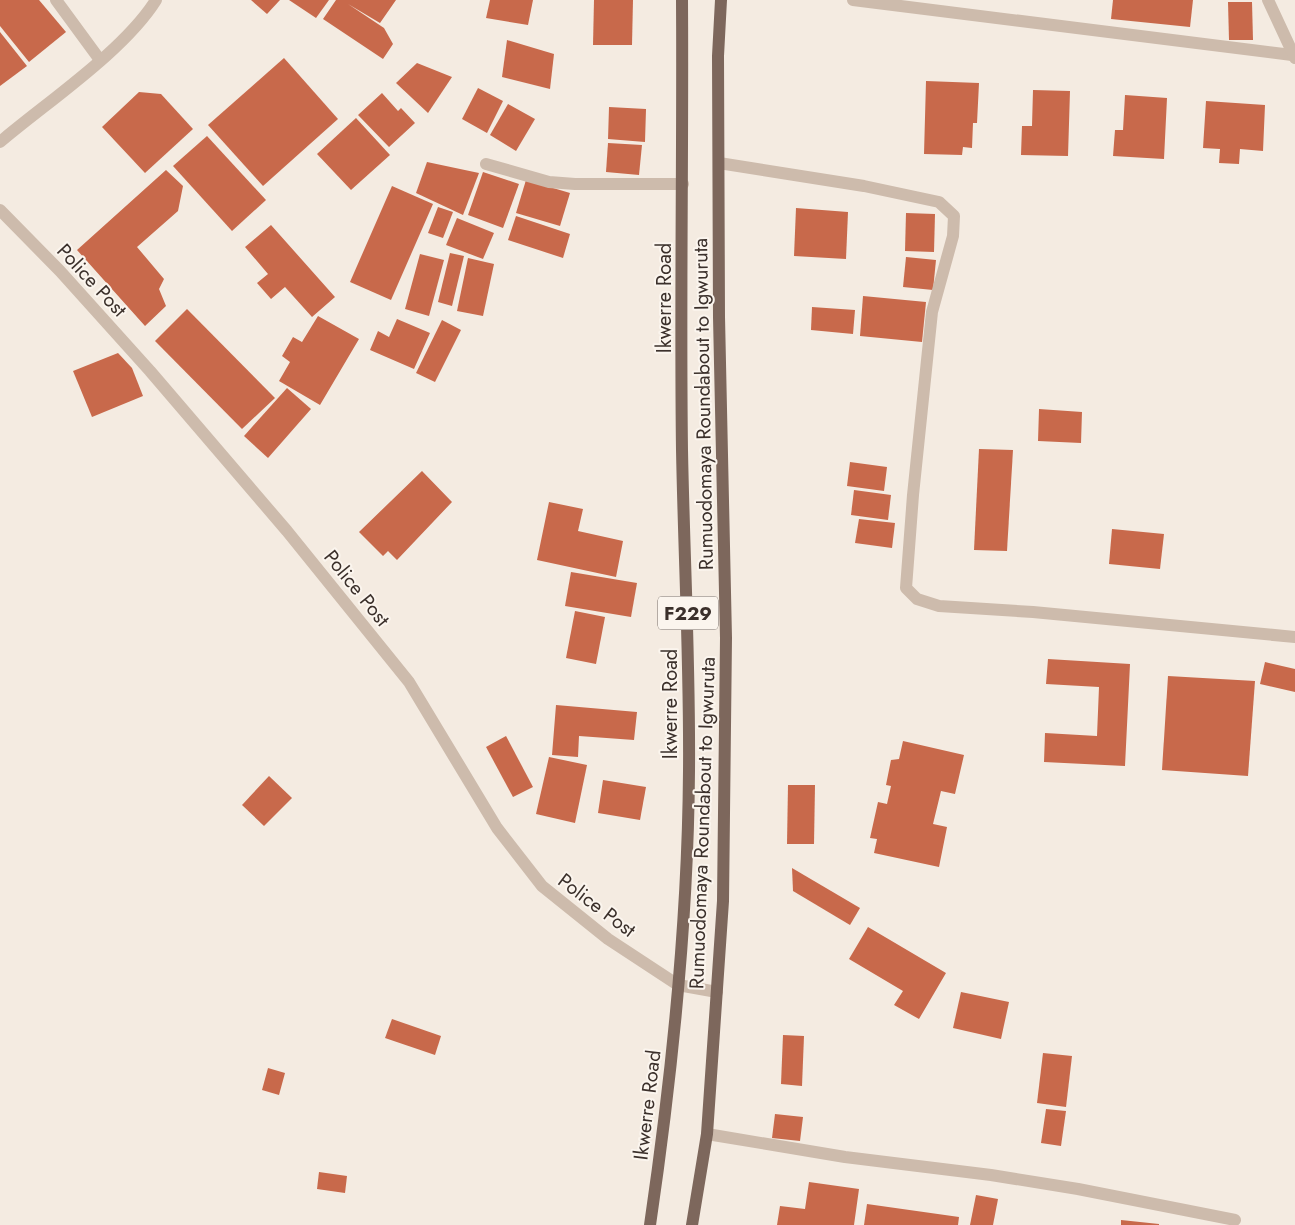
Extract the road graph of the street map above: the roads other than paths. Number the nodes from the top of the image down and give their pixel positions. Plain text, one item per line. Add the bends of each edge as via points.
1 (56, 0) edge
2 (156, 0) edge
3 (682, 0) edge
4 (721, 0) edge
5 (854, 0) edge
6 (1268, 0) edge
7 (1294, 57) edge
8 (100, 60) junction
9 (0, 142) edge
10 (486, 164) dead end
11 (719, 164) junction
12 (683, 184) junction
13 (0, 210) edge
14 (1295, 638) edge
15 (678, 985) junction
16 (717, 992) junction
17 (707, 1134) junction
18 (1235, 1220) dead end
19 (650, 1225) edge
20 (692, 1225) edge

1 - 8 street
2 - 8 street via 147,15
3 - 12 main road, Ikwerre Road / F229
4 - 11 main road, Rumuodomaya Roundabout to Igwuruta / F229
5 - 7 street
6 - 7 street
8 - 9 street
10 - 12 street via 549,182
11 - 14 street via 864,186 939,202 954,216 953,236 932,312 913,495 906,588 918,599 939,606
11 - 16 main road, Rumuodomaya Roundabout to Igwuruta / F229 via 726,742 723,901
12 - 15 main road, Ikwerre Road / F229 via 682,450 689,773
13 - 15 street, Police Post via 150,371 287,531 403,674 497,828 542,886 608,939
15 - 16 street
15 - 19 main road, Ikwerre Road / F229 via 666,1114
16 - 17 main road, Rumuodomaya Roundabout to Igwuruta / F229
17 - 18 street via 845,1157 1059,1186
17 - 20 main road, Rumuodomaya Roundabout to Igwuruta / F229

